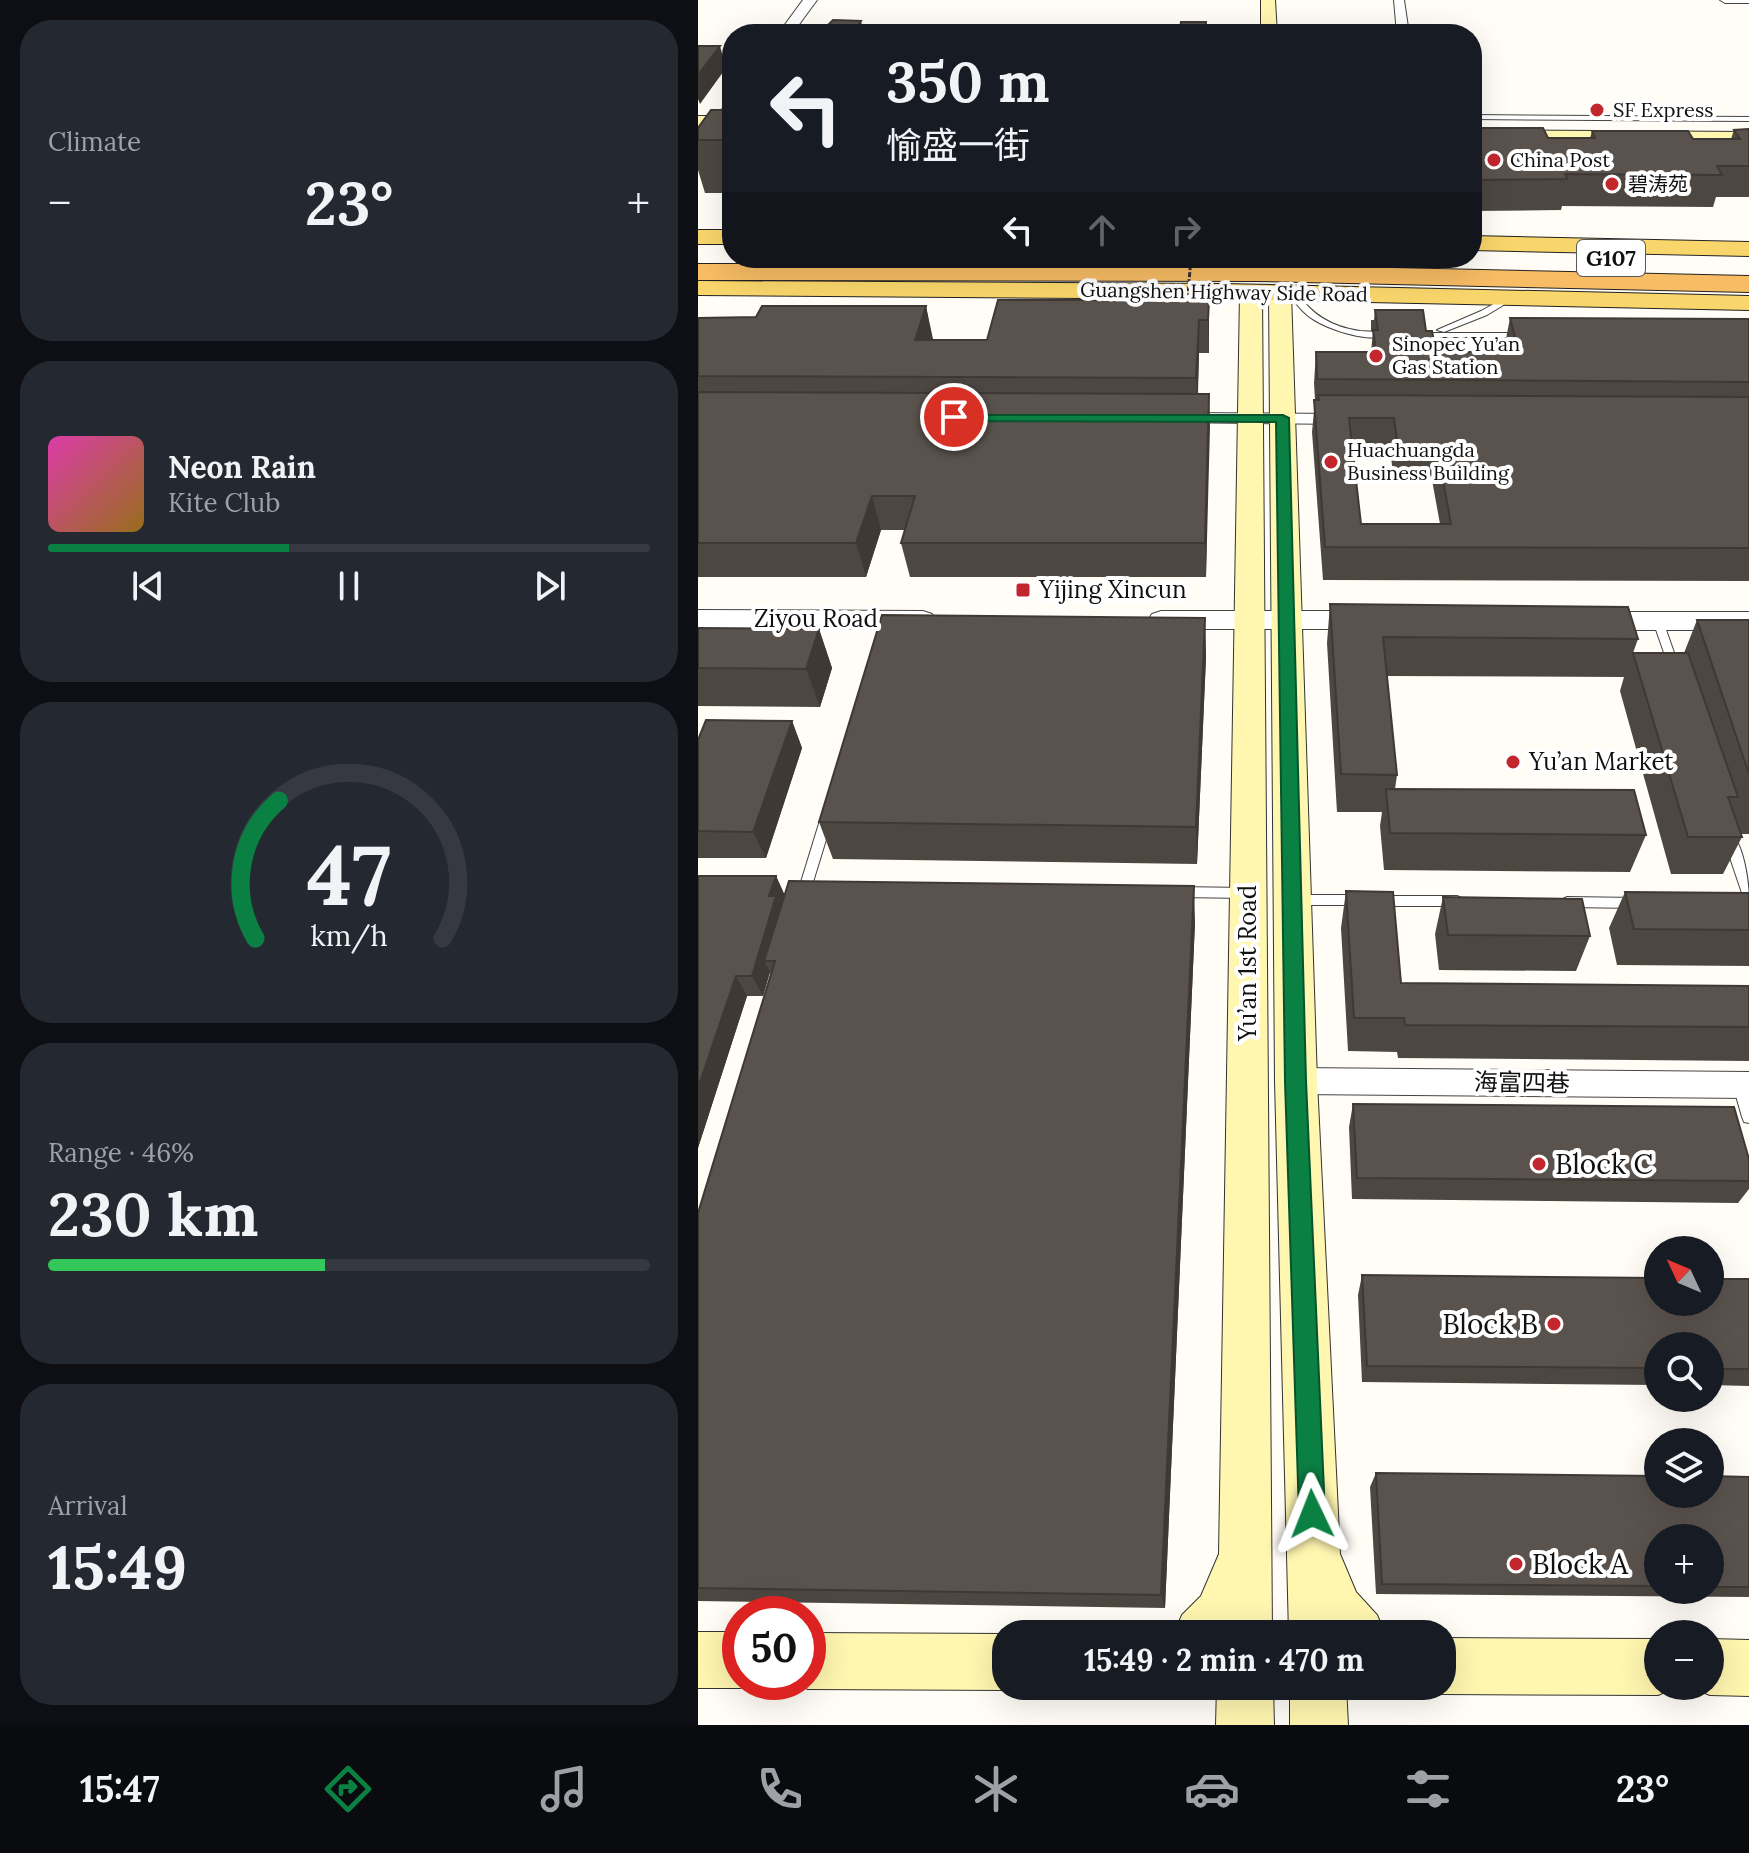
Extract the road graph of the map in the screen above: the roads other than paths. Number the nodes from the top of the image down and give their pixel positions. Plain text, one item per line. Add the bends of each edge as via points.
1 (810, 0) edge
2 (1258, 0) edge
3 (1268, 0) edge
4 (1399, 0) edge
5 (1725, 0) edge
6 (1749, 0) edge
7 (792, 24) edge
8 (1258, 24) edge
9 (1269, 24) edge
10 (1402, 24) edge
11 (1482, 117) edge
12 (1749, 119) edge
13 (698, 121) edge
14 (722, 122) edge
15 (1482, 128) edge
16 (1749, 130) edge
17 (1482, 135) edge
18 (1749, 137) edge
19 (698, 154) edge
20 (698, 237) edge
21 (722, 237) edge
22 (1482, 244) edge
23 (722, 251) edge
24 (698, 252) edge
25 (1482, 257) edge
26 (1747, 263) edge
27 (698, 272) edge
28 (1632, 281) junction
29 (698, 288) edge
30 (1275, 293) junction
31 (1505, 296) junction
32 (1749, 303) edge
33 (1397, 335) edge
34 (1413, 335) edge
35 (1429, 335) junction
36 (1536, 335) edge
37 (1153, 418) edge
38 (1266, 418) junction
39 (1360, 419) edge
40 (698, 619) edge
41 (949, 620) edge
42 (1139, 620) edge
43 (1268, 620) junction
44 (1395, 620) edge
45 (1565, 621) edge
46 (1658, 621) junction
47 (1749, 621) edge
48 (1677, 679) edge
49 (832, 799) edge
50 (1725, 823) edge
51 (790, 888) edge
52 (805, 888) junction
53 (821, 889) edge
54 (1169, 892) edge
55 (1248, 893) junction
56 (1749, 896) edge
57 (1292, 900) junction
58 (1465, 901) edge
59 (1560, 902) edge
60 (801, 903) edge
61 (1654, 903) edge
62 (1733, 903) edge
63 (1749, 904) edge
64 (1296, 1081) junction
65 (1744, 1085) edge
66 (1749, 1117) edge
67 (1245, 1542) junction
68 (1313, 1544) junction
69 (1215, 1620) edge
70 (1245, 1620) edge
71 (1316, 1620) edge
72 (1345, 1620) edge
73 (698, 1660) edge
74 (722, 1660) edge
75 (826, 1661) edge
76 (992, 1662) edge
77 (1456, 1666) edge
78 (1644, 1667) edge
79 (1724, 1667) edge
80 (1749, 1668) edge
81 (1245, 1700) edge
82 (1318, 1700) edge
83 (1245, 1725) edge
84 (1319, 1725) edge

1 - 7 street
2 - 8 main road
3 - 9 main road
4 - 10 street
5 - 6 street
11 - 12 lane
13 - 14 main road
14 - 19 street
15 - 16 main road
17 - 18 main road
20 - 21 main road
22 - 26 main road
23 - 24 highway
25 - 26 highway, G107
26 - 28 highway, G107
27 - 28 highway, G107 via 1242,273
28 - 31 highway
29 - 30 main road, Guangshen Highway Side Road
30 - 31 main road, Guangshen Highway Side Road
30 - 33 lane via 1336,327 1366,335
30 - 38 main road, Yu’an 1st Road
31 - 32 main road, Guangshen Highway Side Road
31 - 35 lane via 1476,317
34 - 35 lane
35 - 36 lane
37 - 38 street
38 - 39 street
38 - 43 main road, Yu’an 1st Road
40 - 41 street, Ziyou Road via 883,627
42 - 43 street
43 - 44 street
43 - 55 main road, Yu’an 1st Road
43 - 57 main road, Yu’an 1st Road
45 - 46 street
46 - 47 street
46 - 48 lane
49 - 52 lane
50 - 56 lane
51 - 52 lane
52 - 53 lane
52 - 60 lane
54 - 55 lane
55 - 67 main road, Yu’an 1st Road
57 - 58 lane
57 - 64 main road, Yu’an 1st Road
59 - 61 lane
62 - 63 lane
64 - 65 street, 海富四巷
64 - 68 main road, Yu’an 1st Road
65 - 66 lane
67 - 69 main road via 1237,1579
67 - 70 main road, Yu’an 1st Road
68 - 71 main road, Yu’an 1st Road
68 - 72 main road via 1322,1578
73 - 74 main road
75 - 76 main road
77 - 78 main road
79 - 80 main road
81 - 83 main road
82 - 84 main road

